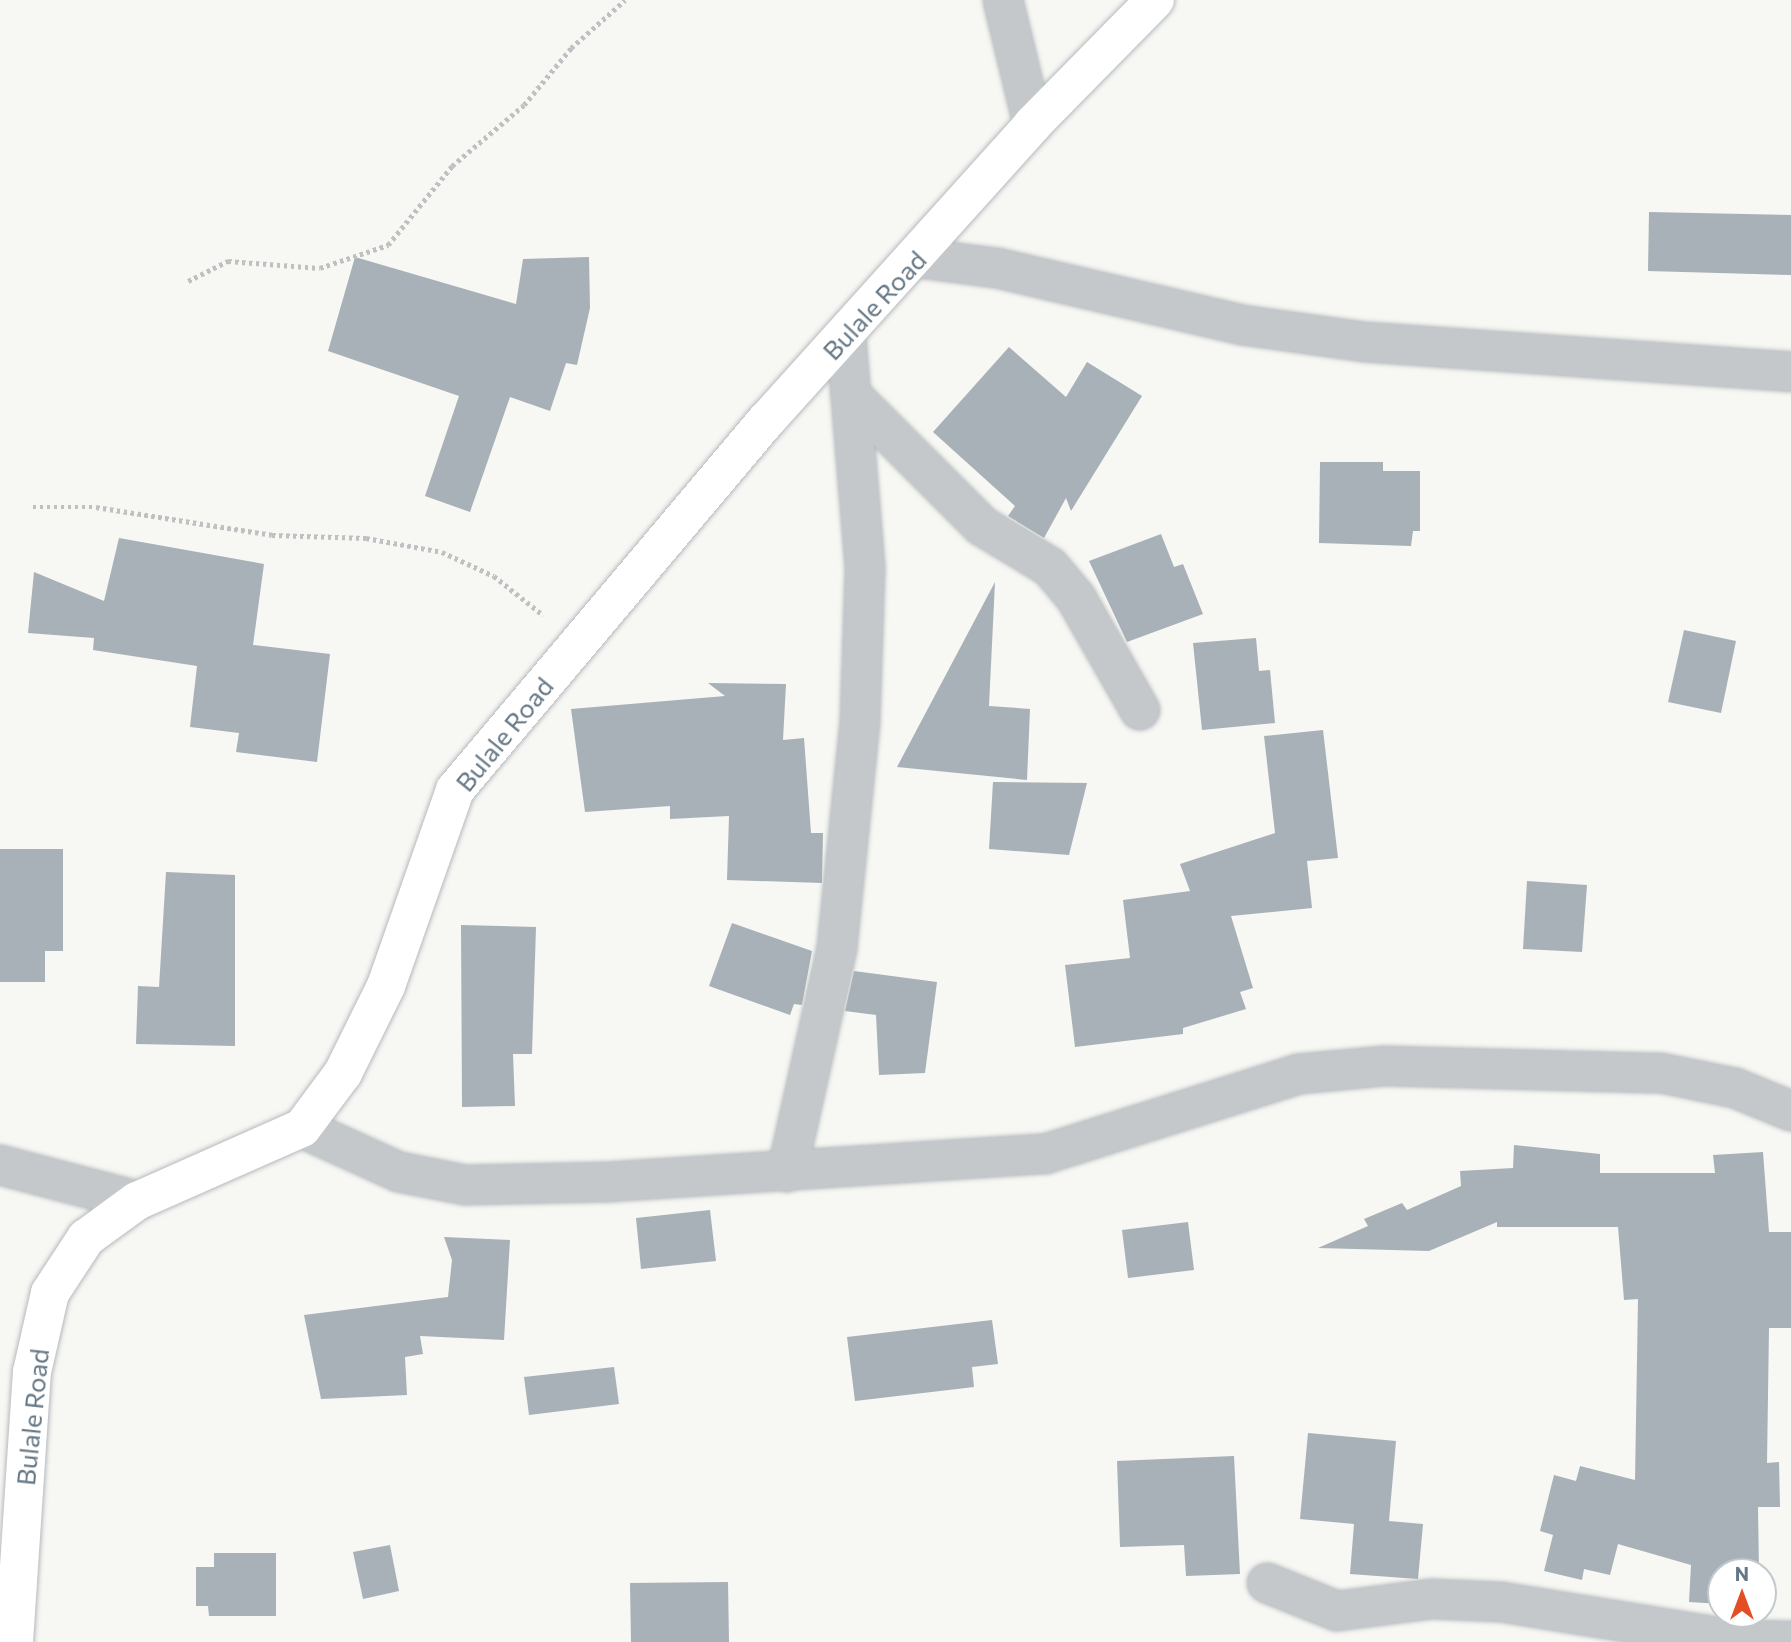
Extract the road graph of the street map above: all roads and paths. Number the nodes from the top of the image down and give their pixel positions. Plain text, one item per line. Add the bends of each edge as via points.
1 (625, 0) edge
2 (1003, 0) edge
3 (1155, 0) edge
4 (1033, 124) junction
5 (918, 258) junction
6 (188, 281) dead end
7 (846, 336) junction
8 (1791, 372) edge
9 (851, 395) junction
10 (33, 507) dead end
11 (579, 644) junction
12 (1140, 710) dead end
13 (1791, 1111) edge
14 (302, 1128) junction
15 (0, 1164) edge
16 (787, 1172) junction
17 (137, 1201) junction
18 (1267, 1583) dead end
19 (14, 1642) edge
20 (1791, 1642) edge

1 - 6 path via 571,48 524,105 452,166 388,245 320,268 228,261
2 - 4 street
3 - 4 street, Bulale Road
4 - 5 street, Bulale Road
5 - 7 street, Bulale Road
5 - 8 street via 998,268 1242,325 1365,342
7 - 9 street
7 - 11 street, Bulale Road
9 - 12 street via 982,526 1050,567 1076,598
9 - 16 street via 865,567 860,721 837,948
10 - 11 path via 96,507 272,535 366,538 442,552 494,576
11 - 14 street, Bulale Road via 454,790 386,986 342,1073
13 - 16 street via 1735,1088 1661,1073 1385,1066 1298,1074 1045,1154
14 - 16 street via 398,1172 465,1185
14 - 17 street, Bulale Road
15 - 17 street
17 - 19 street, Bulale Road via 86,1238 50,1293 32,1372
18 - 20 street via 1337,1611 1432,1599 1501,1602 1736,1640

